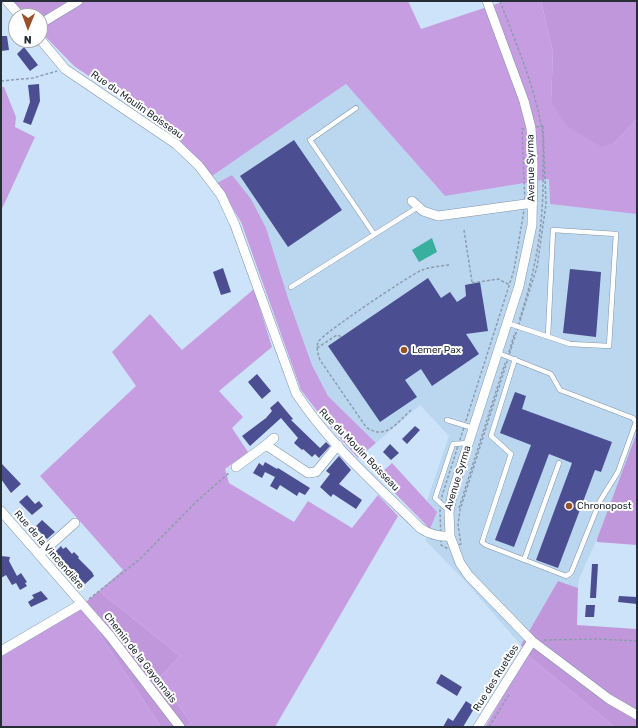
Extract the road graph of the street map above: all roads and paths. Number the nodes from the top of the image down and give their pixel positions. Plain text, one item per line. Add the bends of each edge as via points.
1 (78, 1) edge
2 (487, 1) edge
3 (500, 1) edge
4 (48, 19) edge
5 (47, 48) edge
6 (65, 69) junction
7 (1, 81) edge
8 (356, 108) dead end
9 (523, 125) dead end
10 (530, 203) junction
11 (415, 204) joint
12 (464, 230) dead end
13 (374, 234) junction
14 (449, 265) dead end
15 (510, 285) dead end
16 (291, 287) dead end
17 (508, 323) junction
18 (517, 326) junction
19 (548, 336) junction
20 (342, 337) dead end
21 (317, 348) junction
22 (498, 353) junction
23 (508, 356) junction
24 (516, 359) junction
25 (411, 410) dead end
26 (447, 420) dead end
27 (470, 427) junction
28 (274, 438) dead end
29 (465, 444) junction
30 (266, 445) junction
31 (338, 445) junction
32 (559, 463) dead end
33 (236, 467) joint
34 (446, 508) junction
35 (1, 511) edge
36 (75, 523) dead end
37 (448, 539) junction
38 (39, 555) junction
39 (524, 560) junction
40 (81, 604) junction
41 (637, 641) edge
42 (532, 642) junction
43 (1, 651) edge
44 (514, 687) dead end
45 (637, 715) edge
46 (180, 727) edge
47 (478, 727) edge
48 (489, 727) edge

1 - 4 street
2 - 10 street, Avenue Syrma via 524,101 531,128 534,164
3 - 18 path, Avenue Syrma via 530,81 541,126 543,150 544,196 539,246 529,290
5 - 6 street, Rue du Moulin Boisseau
6 - 7 path via 33,78
6 - 31 street, Rue du Moulin Boisseau via 176,144 199,166 220,195 234,225 296,393 310,414
8 - 13 lane via 310,140
9 - 10 path, Avenue Syrma
10 - 11 street via 438,216
10 - 17 street, Avenue Syrma via 528,249
10 - 27 path, Avenue Syrma via 517,269
11 - 13 lane
12 - 15 path via 472,283 498,279
13 - 16 lane
14 - 21 path via 431,267 414,274 323,337
17 - 18 lane
17 - 22 street, Avenue Syrma
18 - 19 lane
18 - 23 path, Avenue Syrma
19 - 19 lane via 570,344 610,346 616,234 553,230
20 - 21 path via 337,335
21 - 25 path via 327,373 371,431 387,431
22 - 23 lane
22 - 27 street, Avenue Syrma
23 - 24 lane
23 - 37 path, Avenue Syrma via 460,504 456,524 458,542
24 - 39 lane via 492,436 511,454 482,540 486,545
24 - 39 lane via 551,374 560,390 633,418 636,422 618,472 600,501 571,573 566,576
26 - 27 lane
27 - 29 street, Avenue Syrma
27 - 29 path, Avenue Syrma
28 - 30 street
29 - 34 path, Avenue Syrma
29 - 34 street, Avenue Syrma via 454,491
29 - 34 lane via 453,444 435,498
30 - 31 street via 308,473 316,472
30 - 33 street
31 - 37 street, Rue du Moulin Boisseau via 420,528 427,533
32 - 39 lane
33 - 40 path via 196,502 139,560 94,597
34 - 37 street, Avenue Syrma
34 - 37 path, Avenue Syrma
35 - 38 street, Rue de la Vincendière
36 - 38 street
37 - 42 street via 469,576
38 - 40 street, Rue de la Vincendière
40 - 43 street
40 - 46 street, Chemin de la Gayonnais via 110,636
41 - 42 path via 561,639
42 - 45 street via 609,699
42 - 47 street, Rue des Ruettes
44 - 48 path

